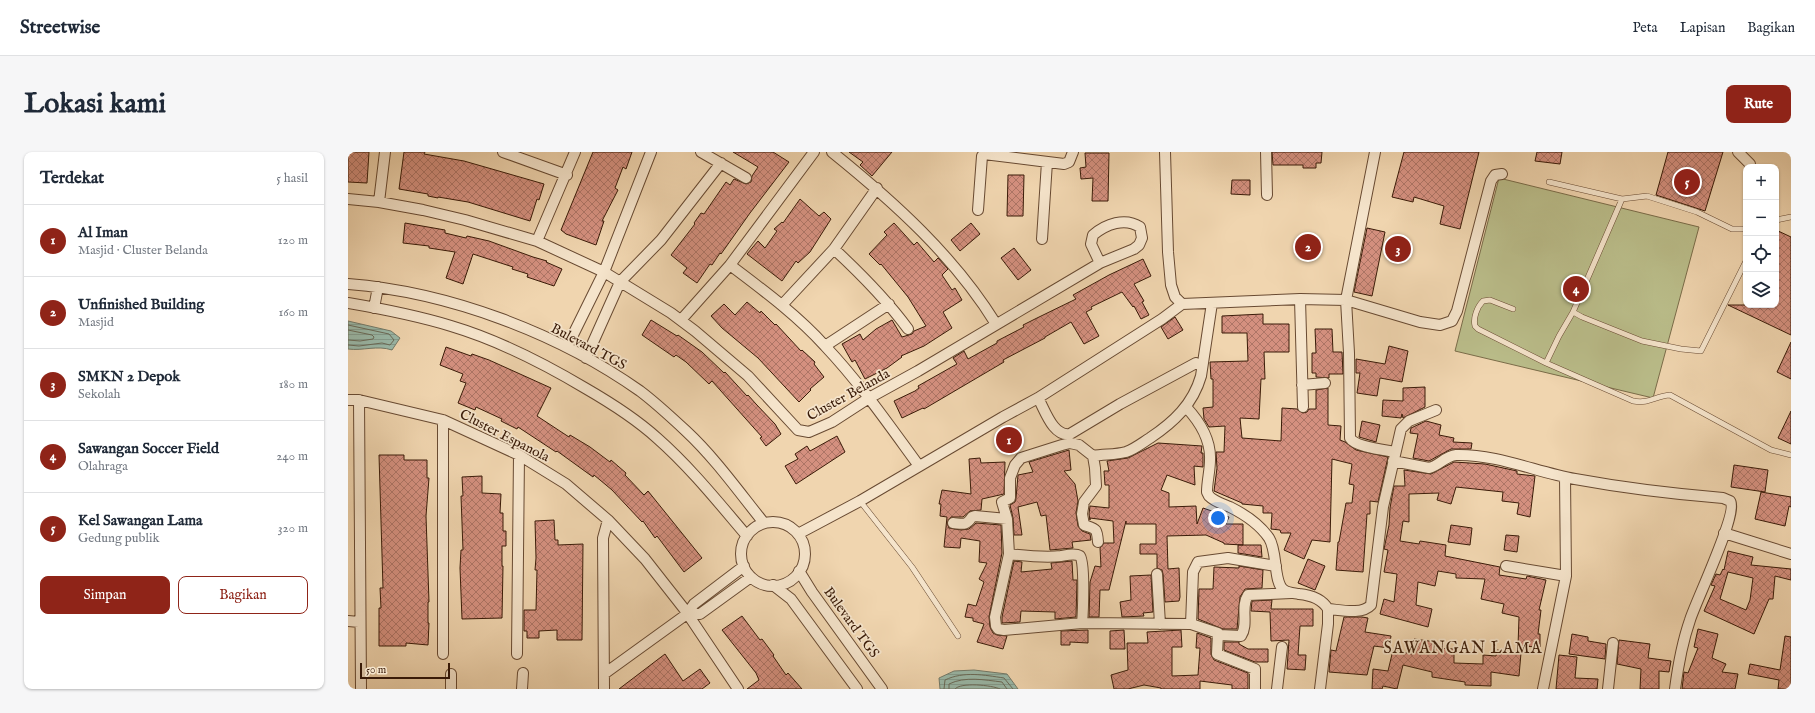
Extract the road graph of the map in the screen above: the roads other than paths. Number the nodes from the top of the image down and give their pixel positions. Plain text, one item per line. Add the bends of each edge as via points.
1 (385, 152) edge
2 (503, 152) edge
3 (575, 152) edge
4 (651, 152) edge
5 (701, 152) edge
6 (814, 152) edge
7 (832, 152) edge
8 (1073, 152) edge
9 (1164, 152) edge
10 (1266, 152) edge
11 (1375, 152) edge
12 (1738, 152) edge
13 (1047, 162) junction
14 (720, 163) junction
15 (1750, 164) dead end
16 (1502, 174) dead end
17 (567, 175) junction
18 (746, 178) dead end
19 (1549, 182) dead end
20 (876, 188) junction
21 (1267, 195) dead end
22 (348, 199) edge
23 (1622, 199) junction
24 (379, 202) junction
25 (978, 210) dead end
26 (1791, 217) edge
27 (1779, 219) edge
28 (1743, 229) edge
29 (1042, 239) dead end
30 (537, 241) junction
31 (834, 249) junction
32 (1100, 264) junction
33 (730, 265) junction
34 (1743, 267) edge
35 (604, 272) junction
36 (620, 282) junction
37 (348, 284) edge
38 (378, 287) junction
39 (1300, 299) junction
40 (1346, 300) junction
41 (348, 303) edge
42 (1212, 303) junction
43 (889, 304) junction
44 (1182, 304) junction
45 (782, 305) junction
46 (374, 308) junction
47 (1513, 309) dead end
48 (1573, 312) junction
49 (681, 320) junction
50 (996, 324) junction
51 (908, 329) dead end
52 (825, 346) junction
53 (567, 347) junction
54 (586, 358) junction
55 (1196, 363) dead end
56 (1546, 364) junction
57 (1324, 383) dead end
58 (1302, 385) junction
59 (869, 398) junction
60 (1038, 398) junction
61 (348, 400) edge
62 (359, 400) junction
63 (1186, 407) junction
64 (1303, 407) dead end
65 (1436, 410) dead end
66 (443, 420) junction
67 (519, 454) junction
68 (1791, 455) edge
69 (1092, 456) junction
70 (1394, 457) junction
71 (919, 466) junction
72 (1565, 477) junction
73 (860, 501) junction
74 (1007, 519) junction
75 (608, 520) junction
76 (764, 523) junction
77 (953, 523) dead end
78 (1724, 533) junction
79 (798, 534) junction
80 (747, 536) junction
81 (1098, 542) dead end
82 (1009, 554) junction
83 (1791, 554) edge
84 (744, 566) junction
85 (1276, 566) junction
86 (1506, 566) dead end
87 (799, 571) junction
88 (1157, 574) dead end
89 (1566, 576) junction
90 (751, 577) junction
91 (773, 585) junction
92 (1290, 593) junction
93 (1328, 609) junction
94 (687, 614) junction
95 (348, 622) edge
96 (359, 622) junction
97 (1082, 623) junction
98 (1160, 624) junction
99 (1191, 624) junction
100 (1219, 635) junction
101 (958, 636) dead end
102 (1613, 643) dead end
103 (1282, 647) dead end
104 (444, 654) dead end
105 (517, 654) dead end
106 (523, 673) dead end
107 (451, 674) dead end
108 (604, 674) junction
109 (361, 689) edge
110 (451, 689) edge
111 (522, 689) edge
112 (604, 689) edge
113 (738, 689) edge
114 (857, 689) edge
115 (882, 689) edge
116 (1255, 689) edge
117 (1277, 689) edge
118 (1320, 689) edge
119 (1543, 689) edge
120 (1608, 689) edge
121 (1675, 689) edge

1 - 24 street
2 - 17 street
3 - 17 street
4 - 35 street
5 - 14 street
6 - 33 street
7 - 20 street
8 - 13 street via 1067,163
9 - 44 street via 1171,285 1175,297
10 - 21 street
11 - 40 street
12 - 15 street
13 - 25 street via 984,154
13 - 29 street
14 - 18 street
14 - 36 street via 660,240
16 - 40 street via 1495,175 1491,181 1452,322 1444,325 1430,324
17 - 30 street
19 - 23 lane
20 - 31 street
20 - 50 street via 952,263
22 - 24 street, Cluster Belanda
23 - 28 lane via 1648,196 1697,212 1732,229
23 - 48 lane
24 - 30 street, Cluster Belanda via 465,220
26 - 27 lane
30 - 35 street, Cluster Belanda
31 - 43 street
31 - 45 street
32 - 32 street, Cluster Belanda via 1140,245 1140,227 1129,222 1121,222 1093,235 1091,244
32 - 50 street, Cluster Belanda
33 - 45 street
33 - 49 street
34 - 48 lane via 1701,351 1642,341
35 - 36 street, Cluster Belanda
35 - 53 street
36 - 49 street, Cluster Belanda
36 - 54 street
37 - 38 street, Bulevard TGS
38 - 46 street
38 - 53 street, Bulevard TGS via 461,306
39 - 40 street
39 - 42 street
39 - 58 street
40 - 70 street via 1350,438
41 - 46 street
42 - 44 street
42 - 63 street via 1201,376 1198,387
43 - 51 street
43 - 52 street
44 - 60 street
45 - 52 street
46 - 80 street via 452,326 487,339 570,379 619,408 675,454
47 - 56 lane via 1490,300 1483,301 1479,304 1475,316 1475,326
48 - 56 lane via 1558,336
49 - 59 street, Cluster Belanda via 744,372 802,432 818,429
50 - 59 street, Cluster Belanda
52 - 59 street
53 - 54 street, Bulevard TGS
54 - 76 street, Bulevard TGS via 641,392 687,432
55 - 60 street via 1068,435 1056,430
56 - 68 lane via 1633,401 1647,402 1670,395 1771,450
57 - 58 street
58 - 64 street
59 - 71 street
60 - 71 street
61 - 62 street, Cluster Espanola
62 - 66 street, Cluster Espanola
62 - 96 street
63 - 69 street via 1170,423 1136,447 1117,454
63 - 85 street via 1201,426 1209,443 1209,496 1240,513 1263,531 1274,547
65 - 70 street via 1406,423 1401,429
66 - 67 street, Cluster Espanola
66 - 104 street
67 - 75 street, Cluster Espanola via 566,484
67 - 105 street
69 - 74 street via 1079,445 1070,443 1021,458 1010,478 1010,498 1002,502
69 - 81 street via 1096,486 1084,502 1082,520 1084,525 1092,526 1096,531
70 - 72 street via 1429,468 1456,455 1511,463
70 - 93 street via 1379,531 1371,605 1368,609 1356,611
71 - 73 street
72 - 78 street via 1727,499 1732,503
72 - 89 street
73 - 79 street
73 - 101 lane via 920,579
74 - 77 street via 975,516 966,524
74 - 82 street
75 - 94 street, Cluster Espanola via 645,559
75 - 108 street via 603,538
76 - 79 street via 783,524
76 - 80 street
78 - 83 street
78 - 121 street via 1690,618 1680,654
79 - 87 street via 804,552
80 - 84 street via 741,550
82 - 97 street via 1042,557 1072,554 1081,557
82 - 97 street via 995,617 998,629 1020,630
84 - 90 street
84 - 94 street via 694,604
85 - 92 street via 1280,586
85 - 99 street via 1228,558 1198,562 1193,572
86 - 89 street
87 - 91 street via 791,580
87 - 115 street, Bulevard TGS
88 - 98 street
89 - 119 street
90 - 91 street
90 - 94 street via 700,614
91 - 114 street via 791,599
92 - 93 street via 1321,601
92 - 100 street via 1248,595 1245,602 1245,630 1241,636
93 - 118 street
94 - 108 street
94 - 113 street, Cluster Espanola
95 - 96 street
96 - 109 street
97 - 98 street
98 - 99 street
99 - 100 street via 1217,632
100 - 116 street via 1217,654 1255,669
102 - 120 street
103 - 117 street
106 - 111 street
107 - 110 street
108 - 112 street

